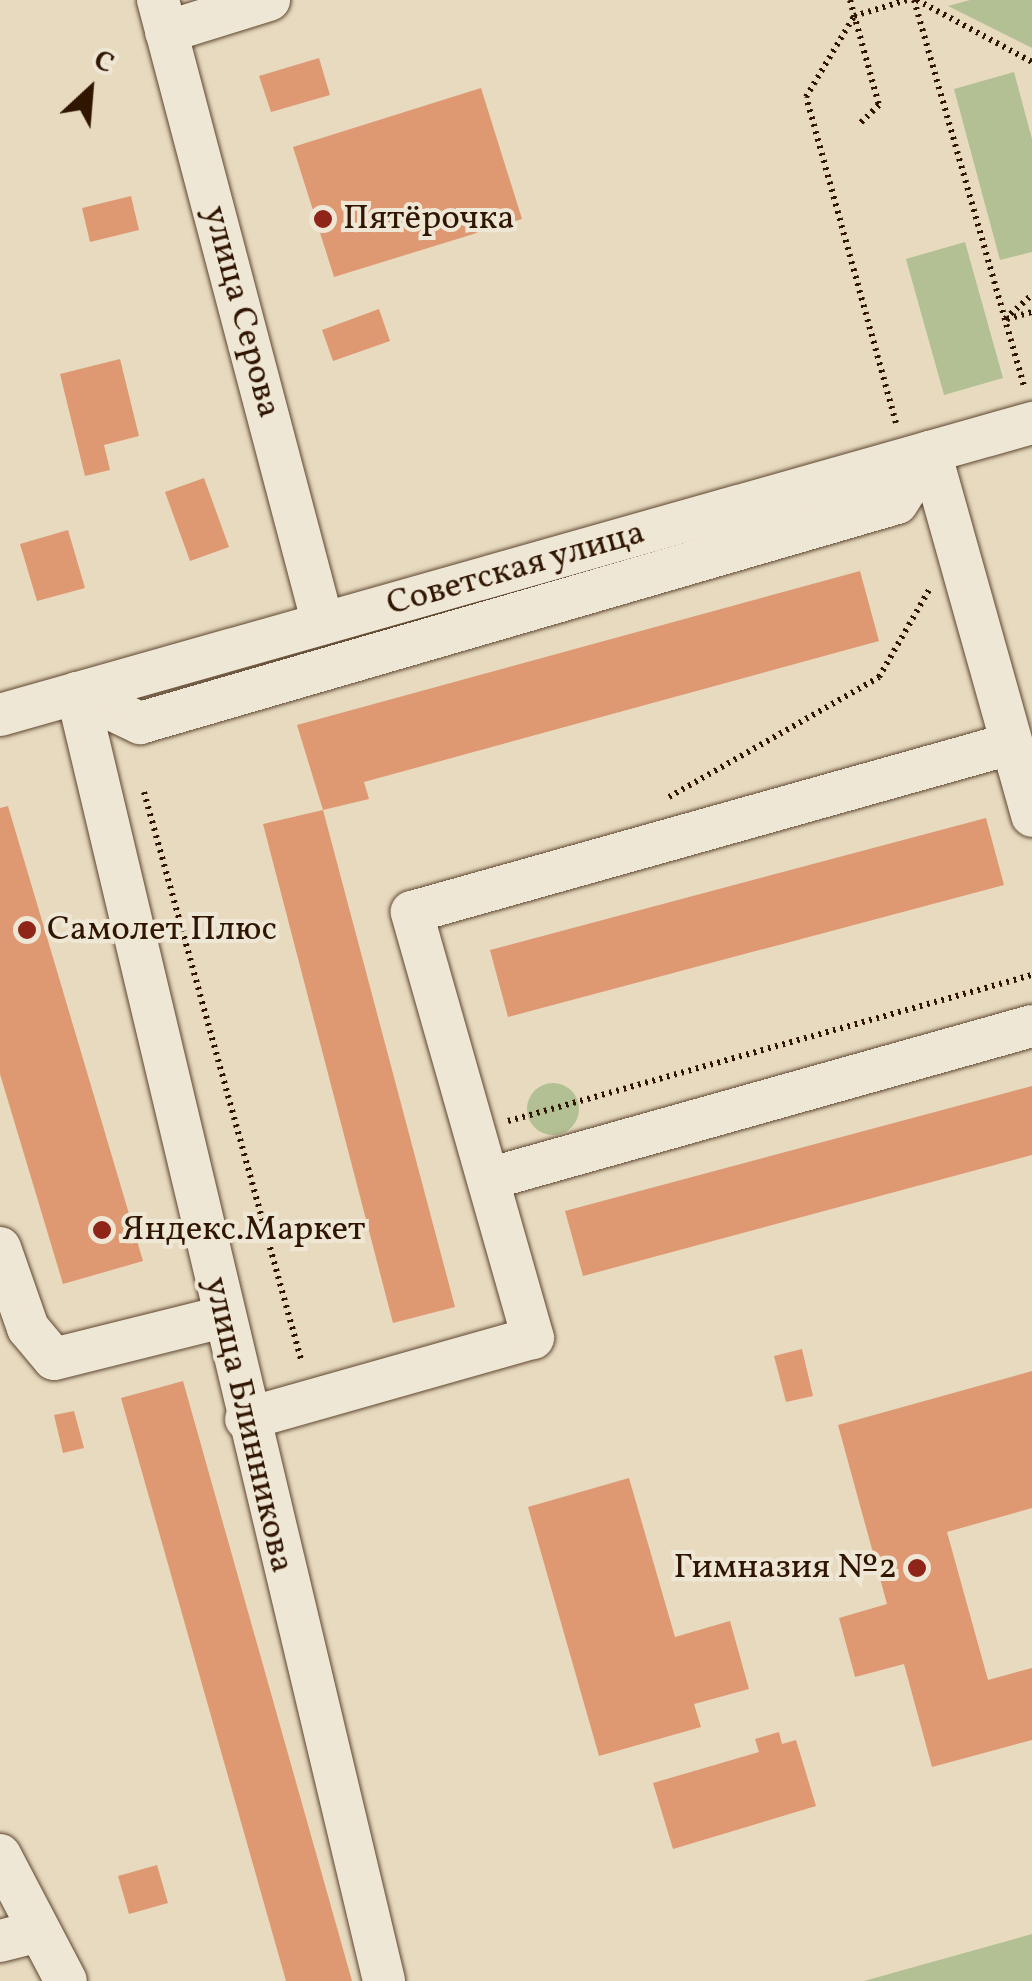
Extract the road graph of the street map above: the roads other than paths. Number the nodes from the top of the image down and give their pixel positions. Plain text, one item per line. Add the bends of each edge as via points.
1 (269, 0) edge
2 (162, 16) edge
3 (1028, 406) edge
4 (930, 452) junction
5 (324, 624) junction
6 (77, 694) junction
7 (0, 715) edge
8 (1010, 744) junction
9 (1032, 816) edge
10 (1032, 1026) edge
11 (488, 1179) junction
12 (0, 1248) edge
13 (222, 1317) junction
14 (246, 1419) junction
15 (0, 1856) edge
16 (20, 1936) edge
17 (66, 1981) edge
18 (384, 1981) edge

1 - 2 street
2 - 5 street, улица Серова
3 - 4 street, Советская улица
4 - 5 street, Советская улица
4 - 6 street via 898,503 140,723
4 - 8 street
5 - 6 street, Советская улица
6 - 7 street, Советская улица
6 - 13 street, улица Блинникова
8 - 9 street
8 - 11 street via 412,912
10 - 11 street
11 - 14 street via 533,1338
12 - 13 street via 28,1328 54,1358
13 - 14 street, улица Блинникова
14 - 18 street, улица Блинникова
15 - 16 street
16 - 17 street

